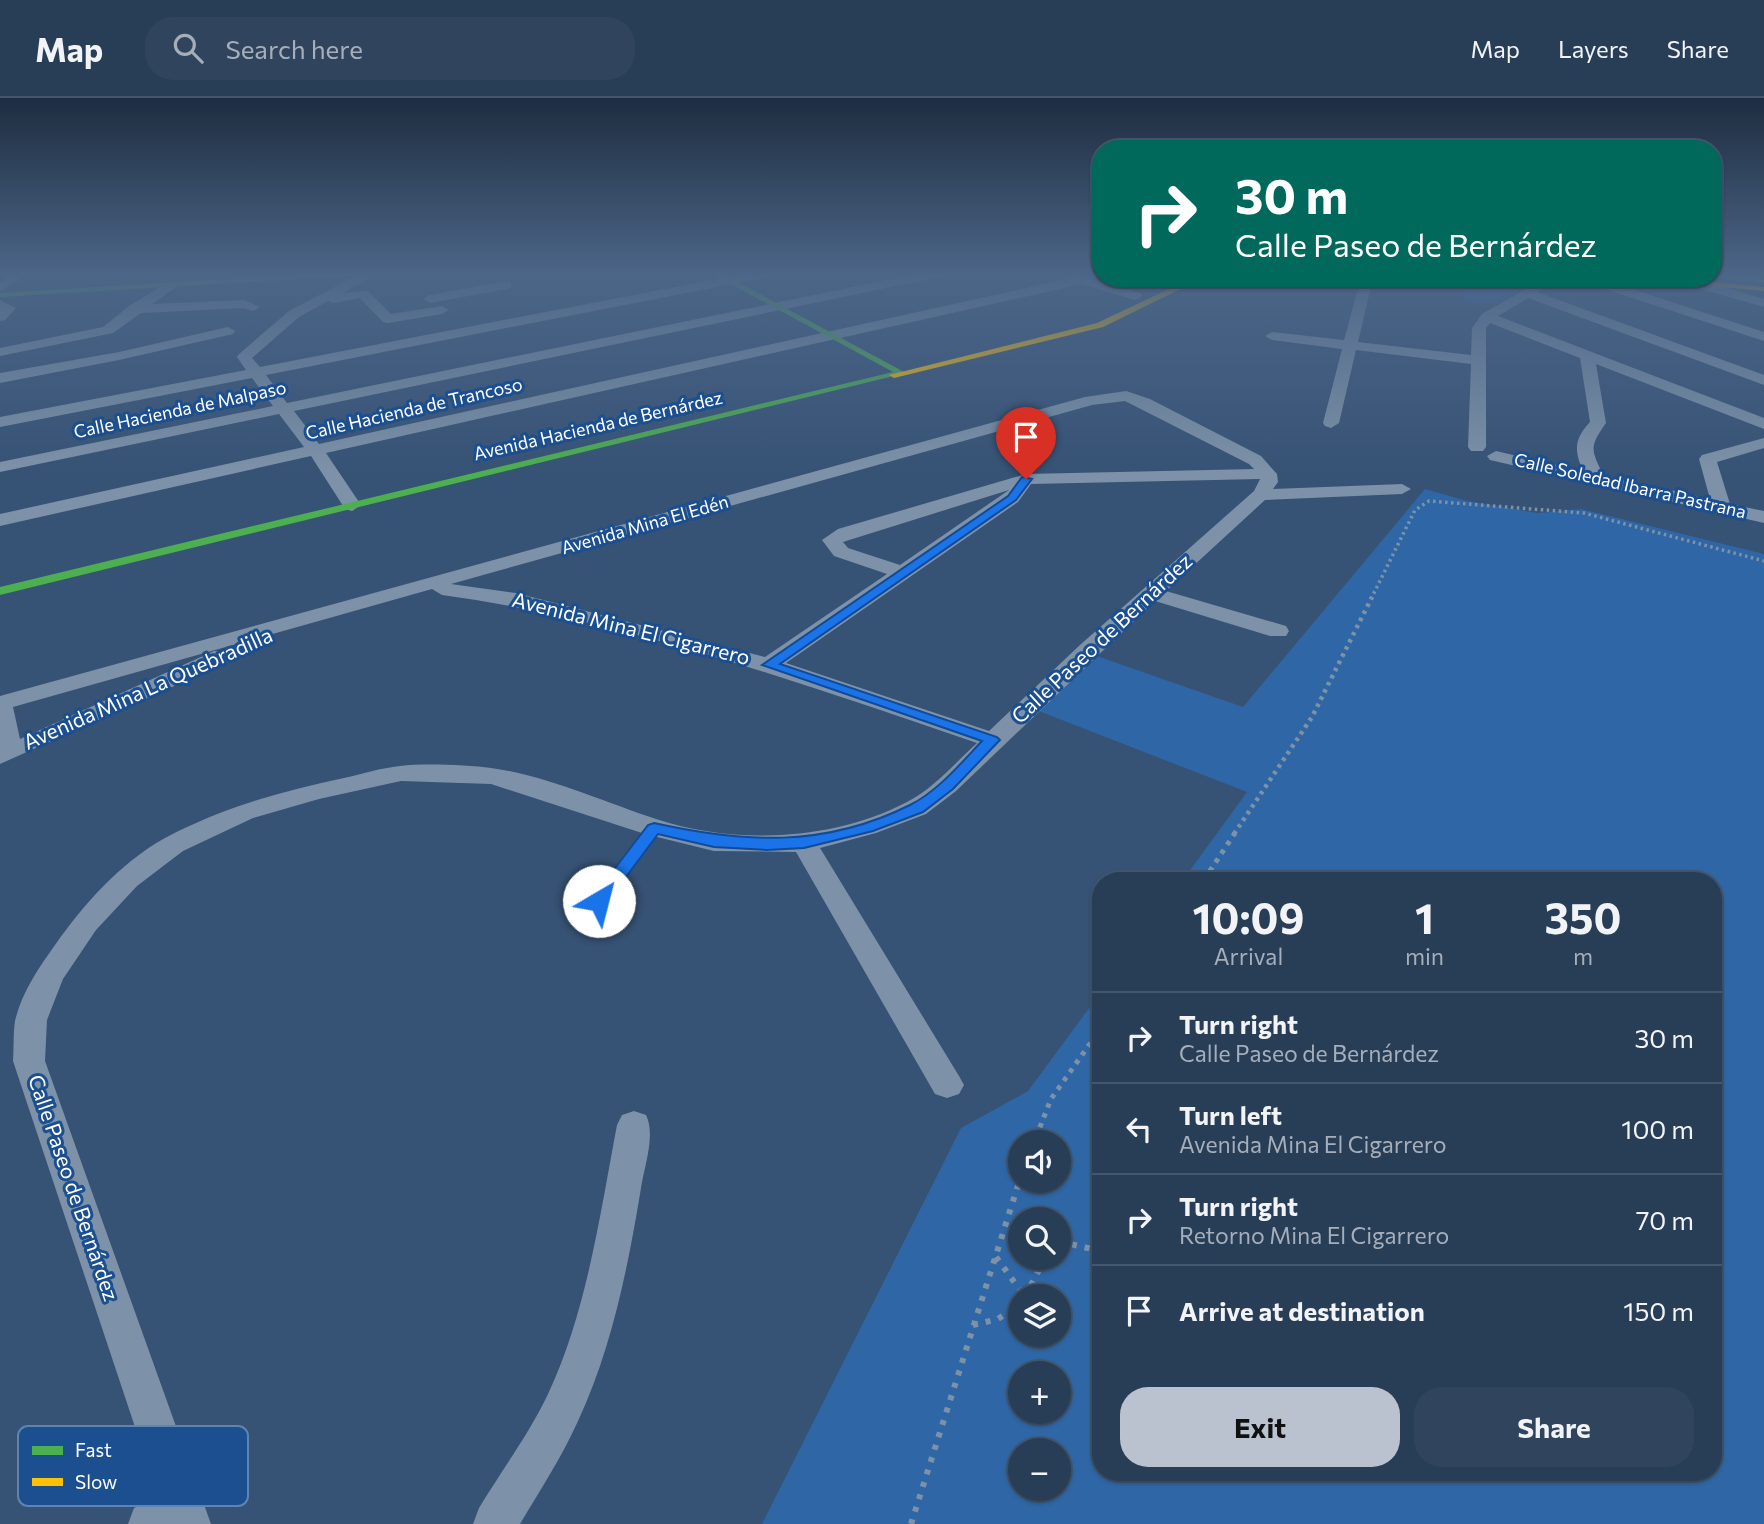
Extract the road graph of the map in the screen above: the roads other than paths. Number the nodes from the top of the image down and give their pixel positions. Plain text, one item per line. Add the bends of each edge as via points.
1 (66, 339) edge
2 (195, 339) edge
3 (265, 339) edge
4 (427, 339) edge
5 (624, 339) edge
6 (818, 339) edge
7 (834, 339) edge
8 (1011, 339) edge
9 (1038, 339) edge
10 (1295, 339) edge
11 (1353, 339) edge
12 (1479, 339) edge
13 (1542, 339) edge
14 (1648, 339) edge
15 (1755, 339) edge
16 (1737, 342) dead end
17 (1352, 345) junction
18 (1712, 348) dead end
19 (0, 352) edge
20 (1687, 353) junction
21 (1587, 356) junction
22 (244, 357) joint
23 (1478, 360) junction
24 (1620, 368) junction
25 (894, 370) junction
26 (255, 372) junction
27 (0, 378) edge
28 (1764, 380) edge
29 (284, 409) junction
30 (0, 422) edge
31 (1331, 423) dead end
32 (1764, 424) edge
33 (1764, 443) edge
34 (1477, 447) dead end
35 (315, 450) junction
36 (1496, 456) dead end
37 (0, 467) edge
38 (1595, 477) junction
39 (1026, 479) junction
40 (1266, 484) junction
41 (1402, 489) dead end
42 (348, 500) junction
43 (1722, 508) junction
44 (1764, 517) edge
45 (0, 520) edge
46 (903, 573) junction
47 (0, 577) edge
48 (425, 587) junction
49 (0, 591) edge
50 (1151, 593) junction
51 (296, 622) junction
52 (1278, 631) dead end
53 (769, 665) junction
54 (1, 703) edge
55 (992, 740) junction
56 (5, 754) edge
57 (654, 828) junction
58 (804, 843) junction
59 (599, 901) dead end
60 (947, 1085) dead end
61 (634, 1125) dead end
62 (145, 1426) edge
63 (495, 1524) edge

1 - 19 street
2 - 27 street
3 - 22 street
4 - 26 street
5 - 29 street, Calle Hacienda de Malpaso
6 - 35 street, Calle Hacienda de Trancoso
7 - 25 street
8 - 25 street, Avenida Hacienda de Bernárdez
9 - 25 street, Avenida Hacienda de Bernárdez
10 - 17 street
11 - 17 street
12 - 23 street
13 - 21 street
14 - 20 street
15 - 16 street
17 - 23 street
17 - 31 street
18 - 20 street
20 - 24 street
20 - 28 street
21 - 24 street
21 - 38 street via 1598,423 1582,445
22 - 26 street
23 - 34 street
24 - 32 street
25 - 42 street, Avenida Hacienda de Bernárdez
26 - 29 street
26 - 30 street
29 - 35 street
29 - 37 street, Calle Hacienda de Malpaso
33 - 43 street via 1708,458
35 - 42 street
35 - 45 street, Calle Hacienda de Trancoso
36 - 38 street, Calle Soledad Ibarra Pastrana
38 - 43 street, Calle Soledad Ibarra Pastrana
39 - 40 street
39 - 46 street via 1012,498
39 - 46 street via 832,540 841,552
40 - 41 street
40 - 48 street, Avenida Mina El Edén via 1255,460 1144,402 1126,396 1107,397
40 - 50 street, Calle Paseo de Bernárdez
42 - 47 street, Avenida Hacienda de Bernárdez
42 - 49 street, Avenida Hacienda de Bernárdez
43 - 44 street, Calle Soledad Ibarra Pastrana
46 - 53 street
48 - 51 street, Avenida Mina El Edén
48 - 53 street, Avenida Mina El Cigarrero via 516,598
50 - 52 street
50 - 55 street, Calle Paseo de Bernárdez
51 - 54 street, Avenida Mina El Edén
51 - 56 street, Avenida Mina La Quebradilla
53 - 55 street, Avenida Mina El Cigarrero
54 - 56 street
55 - 58 street, Calle Paseo de Bernárdez via 947,786 917,808 867,828
57 - 58 street, Calle Paseo de Bernárdez via 714,842
57 - 59 lane
57 - 62 street, Calle Paseo de Bernárdez via 492,776 401,773 244,812 173,845 127,879 86,923 49,976 31,1020 29,1061
58 - 60 street
61 - 63 street via 606,1283 583,1356 564,1406

